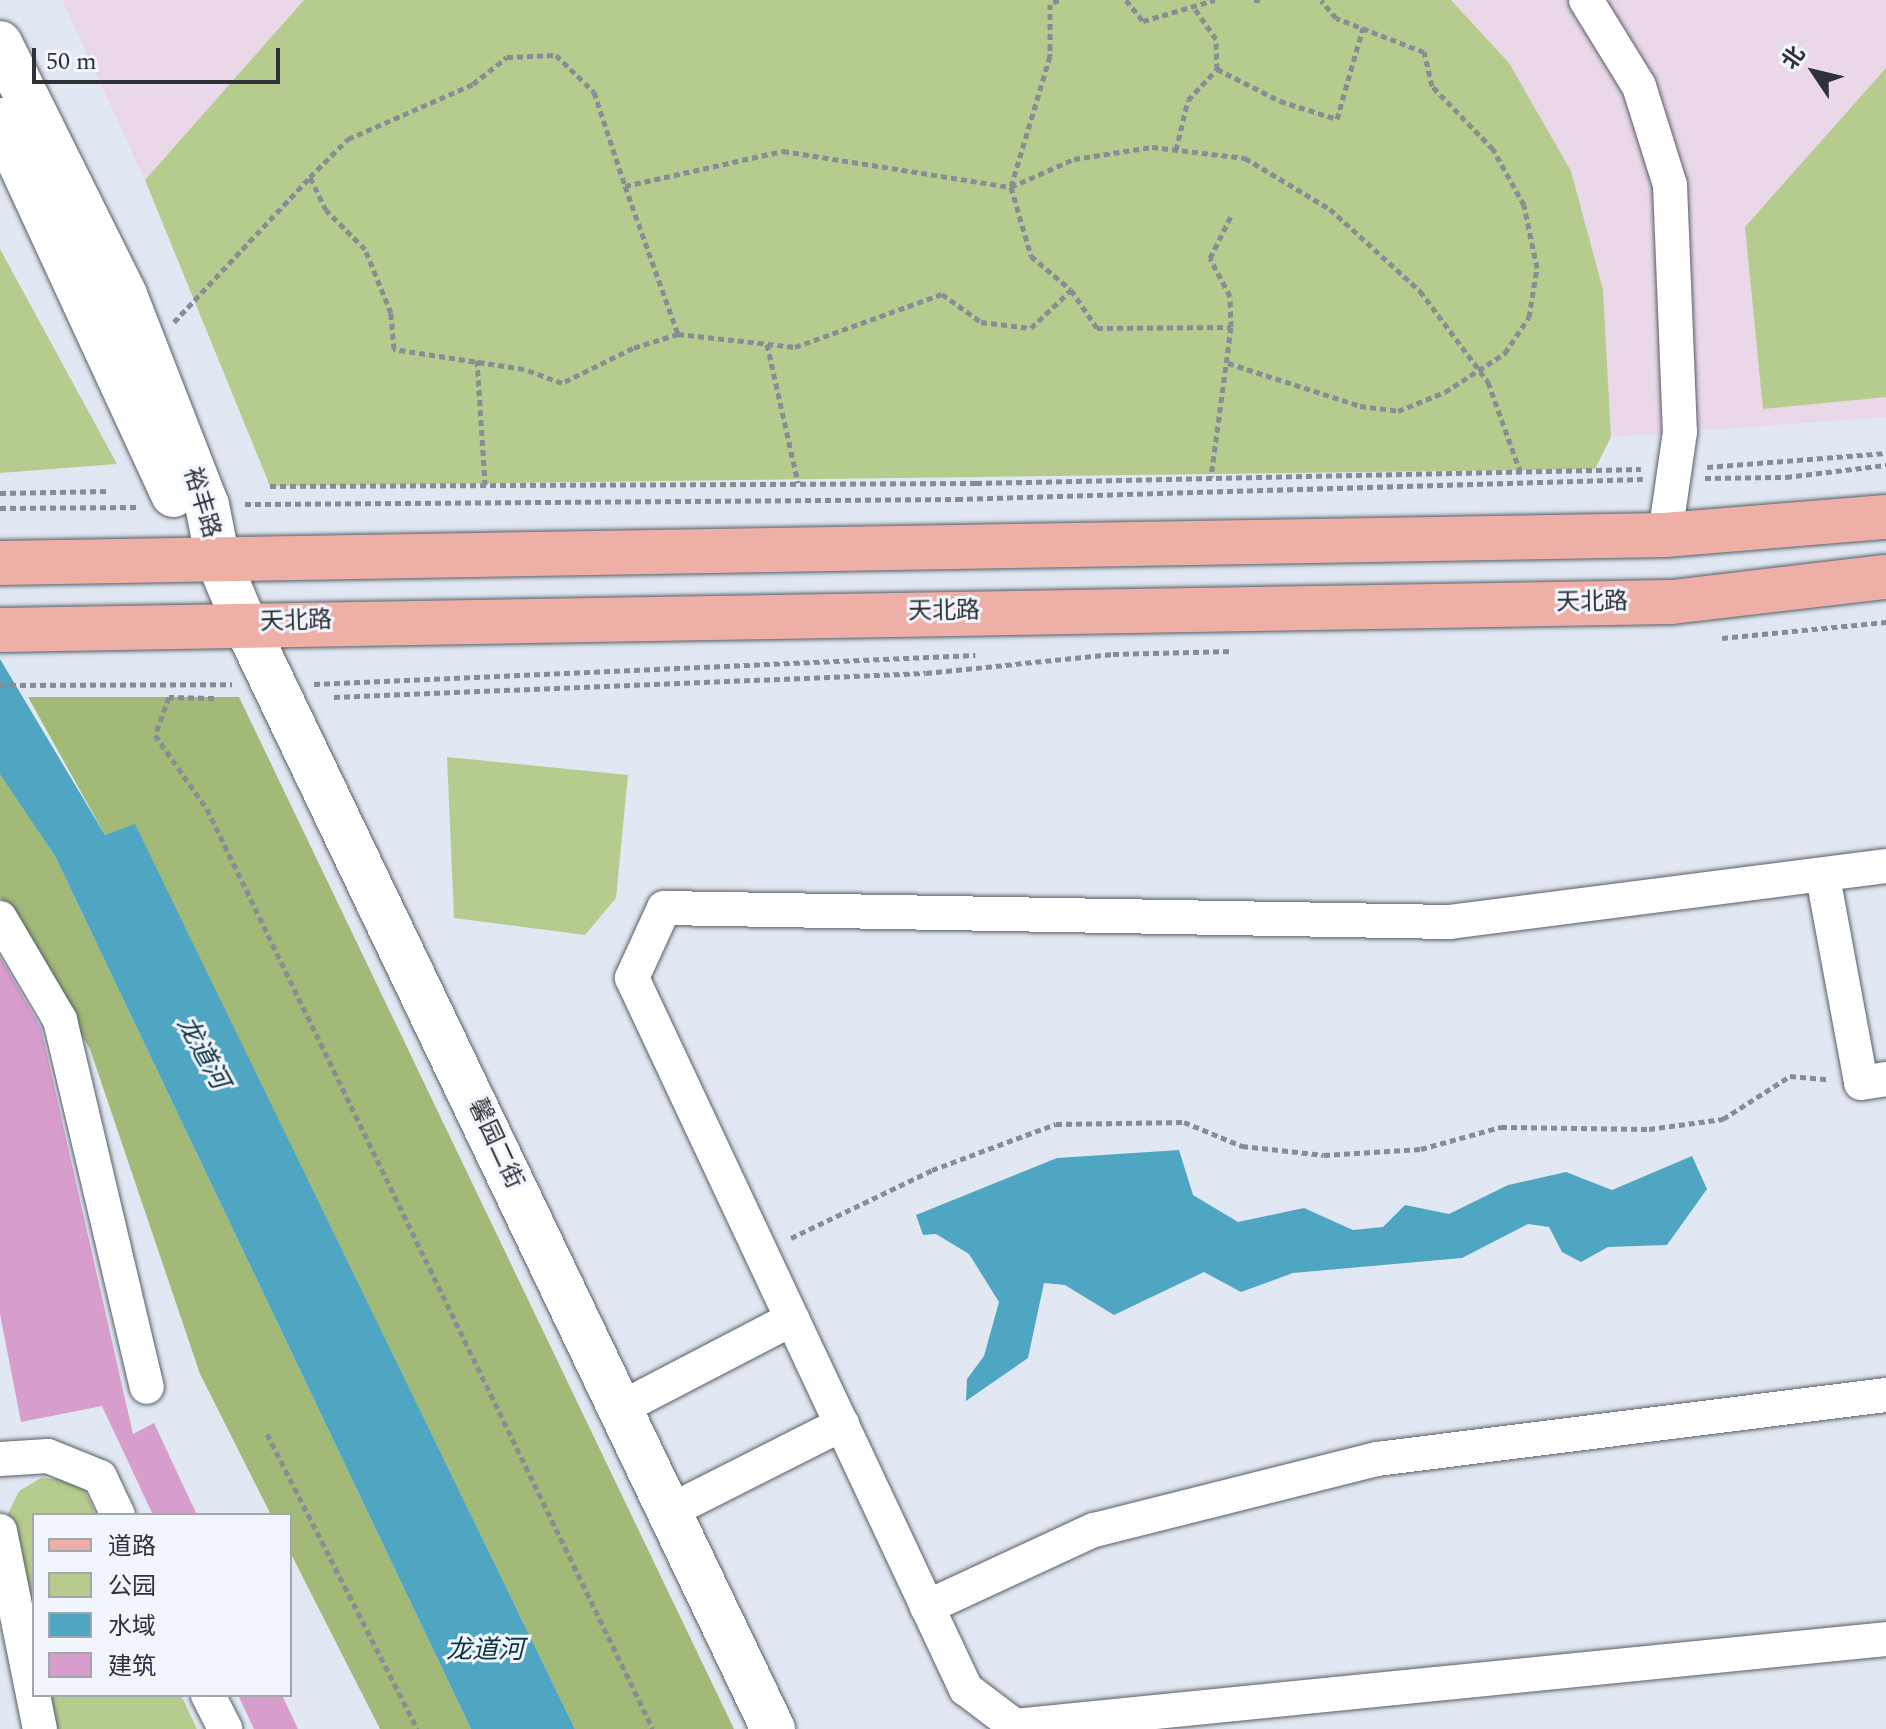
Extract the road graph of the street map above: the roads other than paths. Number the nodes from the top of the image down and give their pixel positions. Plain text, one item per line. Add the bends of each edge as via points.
1 (1586, 0) edge
2 (0, 43) edge
3 (0, 120) edge
4 (192, 505) junction
5 (1886, 517) edge
6 (1665, 535) junction
7 (218, 560) junction
8 (3, 563) edge
9 (1886, 577) edge
10 (245, 624) junction
11 (6, 630) edge
12 (1886, 866) edge
13 (1823, 877) junction
14 (0, 918) edge
15 (1874, 1081) edge
16 (792, 1319) junction
17 (147, 1387) dead end
18 (1886, 1395) edge
19 (621, 1408) junction
20 (842, 1424) junction
21 (0, 1459) edge
22 (670, 1511) junction
23 (117, 1513) edge
24 (0, 1531) edge
25 (927, 1607) junction
26 (1886, 1639) edge
27 (32, 1689) edge
28 (34, 1697) edge
29 (209, 1697) edge
30 (40, 1729) edge
31 (225, 1729) edge
32 (773, 1729) edge

1 - 6 street via 1639,86 1670,185 1678,335 1676,473
2 - 4 street, 裕丰路 via 125,295
3 - 4 street, 裕丰路
4 - 7 street, 裕丰路
5 - 6 main road
6 - 7 main road
7 - 8 main road
7 - 10 street, 馨园二街
9 - 10 main road, 天北路 via 1672,602
10 - 11 main road, 天北路
10 - 19 street, 馨园二街
12 - 13 street
13 - 15 street
13 - 16 street via 1450,922 664,908 632,978
14 - 17 street via 60,1020
16 - 19 street
16 - 20 street
18 - 25 street via 1377,1459 1094,1530
19 - 22 street, 馨园二街
20 - 22 street
20 - 25 street
21 - 23 street via 48,1456 100,1477
22 - 32 street, 馨园二街
24 - 27 street
25 - 26 street via 966,1689 1015,1726
28 - 30 street
29 - 31 street

